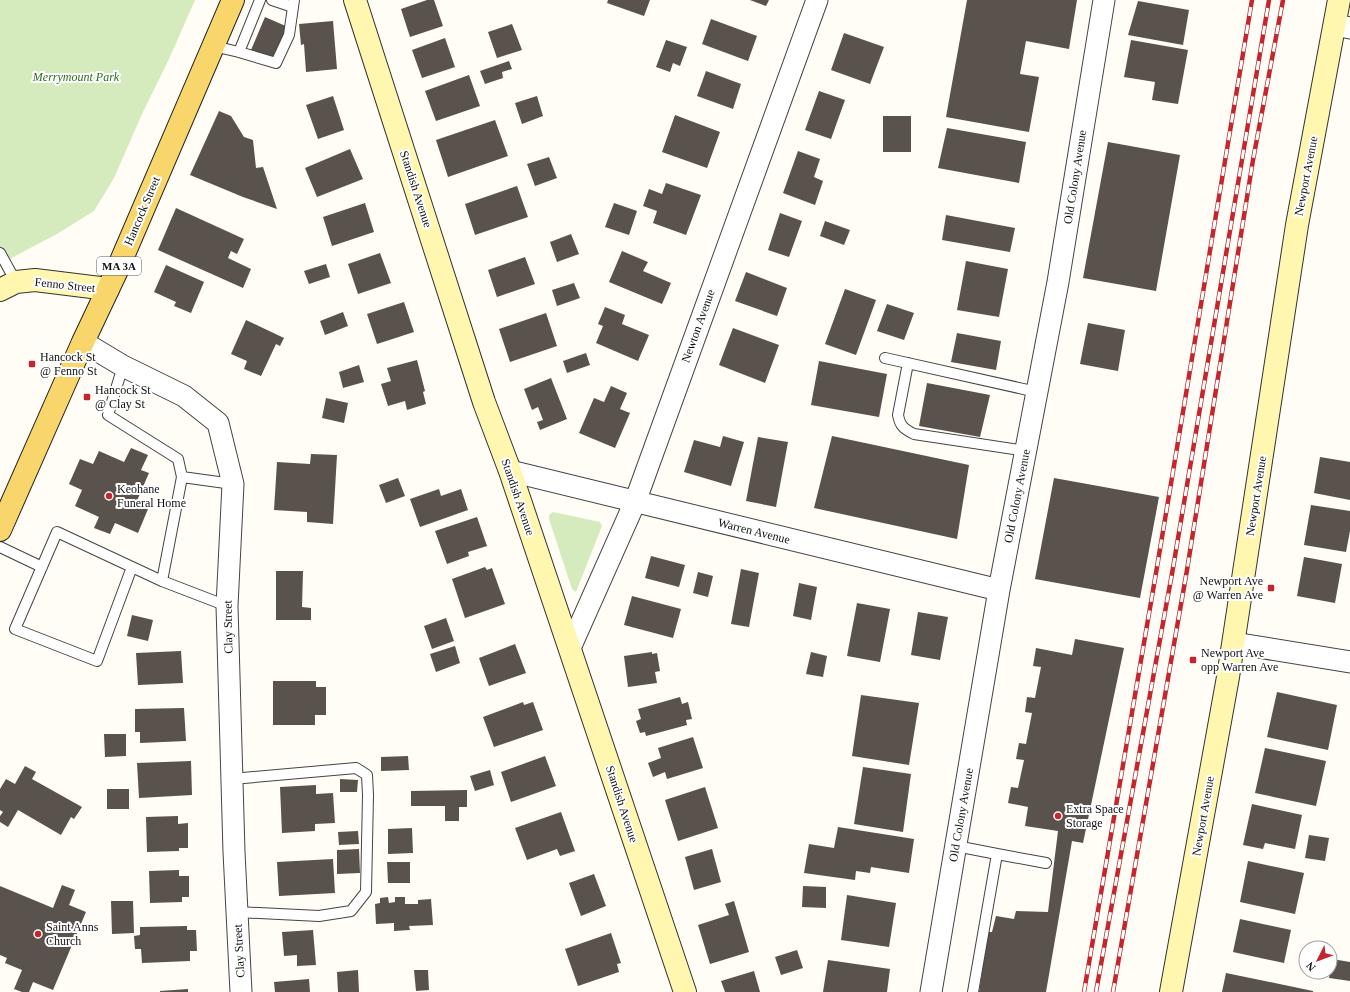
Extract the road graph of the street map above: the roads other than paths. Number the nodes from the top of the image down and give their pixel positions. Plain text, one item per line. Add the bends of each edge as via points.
1 (233, 0) edge
2 (260, 0) edge
3 (272, 0) edge
4 (355, 0) edge
5 (817, 0) edge
6 (1104, 0) edge
7 (1339, 0) edge
8 (294, 3) edge
9 (1342, 27) edge
10 (213, 46) junction
11 (239, 52) junction
12 (0, 253) edge
13 (8, 286) edge
14 (108, 290) junction
15 (83, 342) junction
16 (885, 358) dead end
17 (908, 363) junction
18 (123, 366) junction
19 (1037, 392) junction
20 (1026, 452) junction
21 (510, 471) junction
22 (182, 477) junction
23 (233, 484) junction
24 (635, 502) junction
25 (0, 530) edge
26 (0, 547) edge
27 (132, 567) junction
28 (42, 568) junction
29 (162, 581) junction
30 (999, 590) junction
31 (227, 606) junction
32 (1234, 643) junction
33 (570, 648) junction
34 (1350, 662) edge
35 (232, 779) junction
36 (956, 846) junction
37 (997, 854) junction
38 (1046, 863) dead end
39 (237, 912) junction
40 (241, 992) edge
41 (685, 992) edge
42 (931, 992) edge
43 (973, 992) edge
44 (1171, 992) edge

1 - 10 main road, Hancock Street / MA 3A
2 - 11 lane
3 - 8 lane
4 - 21 street, Standish Avenue via 484,402
5 - 24 street, Newton Avenue
6 - 19 street, Old Colony Avenue via 1058,282
7 - 9 street, Newport Avenue
8 - 11 lane via 289,35 276,63
9 - 32 street, Newport Avenue via 1297,225
10 - 11 lane
10 - 14 main road, Hancock Street / MA 3A
12 - 13 lane
13 - 14 street, Fenno Street via 35,280
14 - 15 main road, Hancock Street / MA 3A
15 - 18 street, Clay Street
15 - 25 main road, Hancock Street / MA 3A
16 - 17 lane
17 - 19 lane
17 - 20 lane via 898,415 900,423 907,430 914,434
18 - 22 lane via 108,415 178,458
18 - 23 street, Clay Street via 184,396 218,423
19 - 20 street, Old Colony Avenue
20 - 30 street, Old Colony Avenue
21 - 24 street, Warren Avenue
21 - 33 street, Standish Avenue
22 - 23 lane
22 - 29 lane
23 - 31 street, Clay Street
24 - 30 street, Warren Avenue
24 - 33 street, Newton Avenue
26 - 28 lane
27 - 28 lane via 57,532
27 - 28 lane via 97,661 15,629
27 - 29 lane
29 - 31 lane
30 - 36 street, Old Colony Avenue
31 - 35 street, Clay Street
32 - 34 street
32 - 44 street, Newport Avenue
33 - 41 street, Standish Avenue
35 - 39 street, Clay Street
35 - 39 lane via 356,768 367,775 368,795 366,892 351,911 319,916
36 - 37 lane
36 - 42 street, Old Colony Avenue
37 - 38 lane
37 - 43 lane
39 - 40 street, Clay Street

